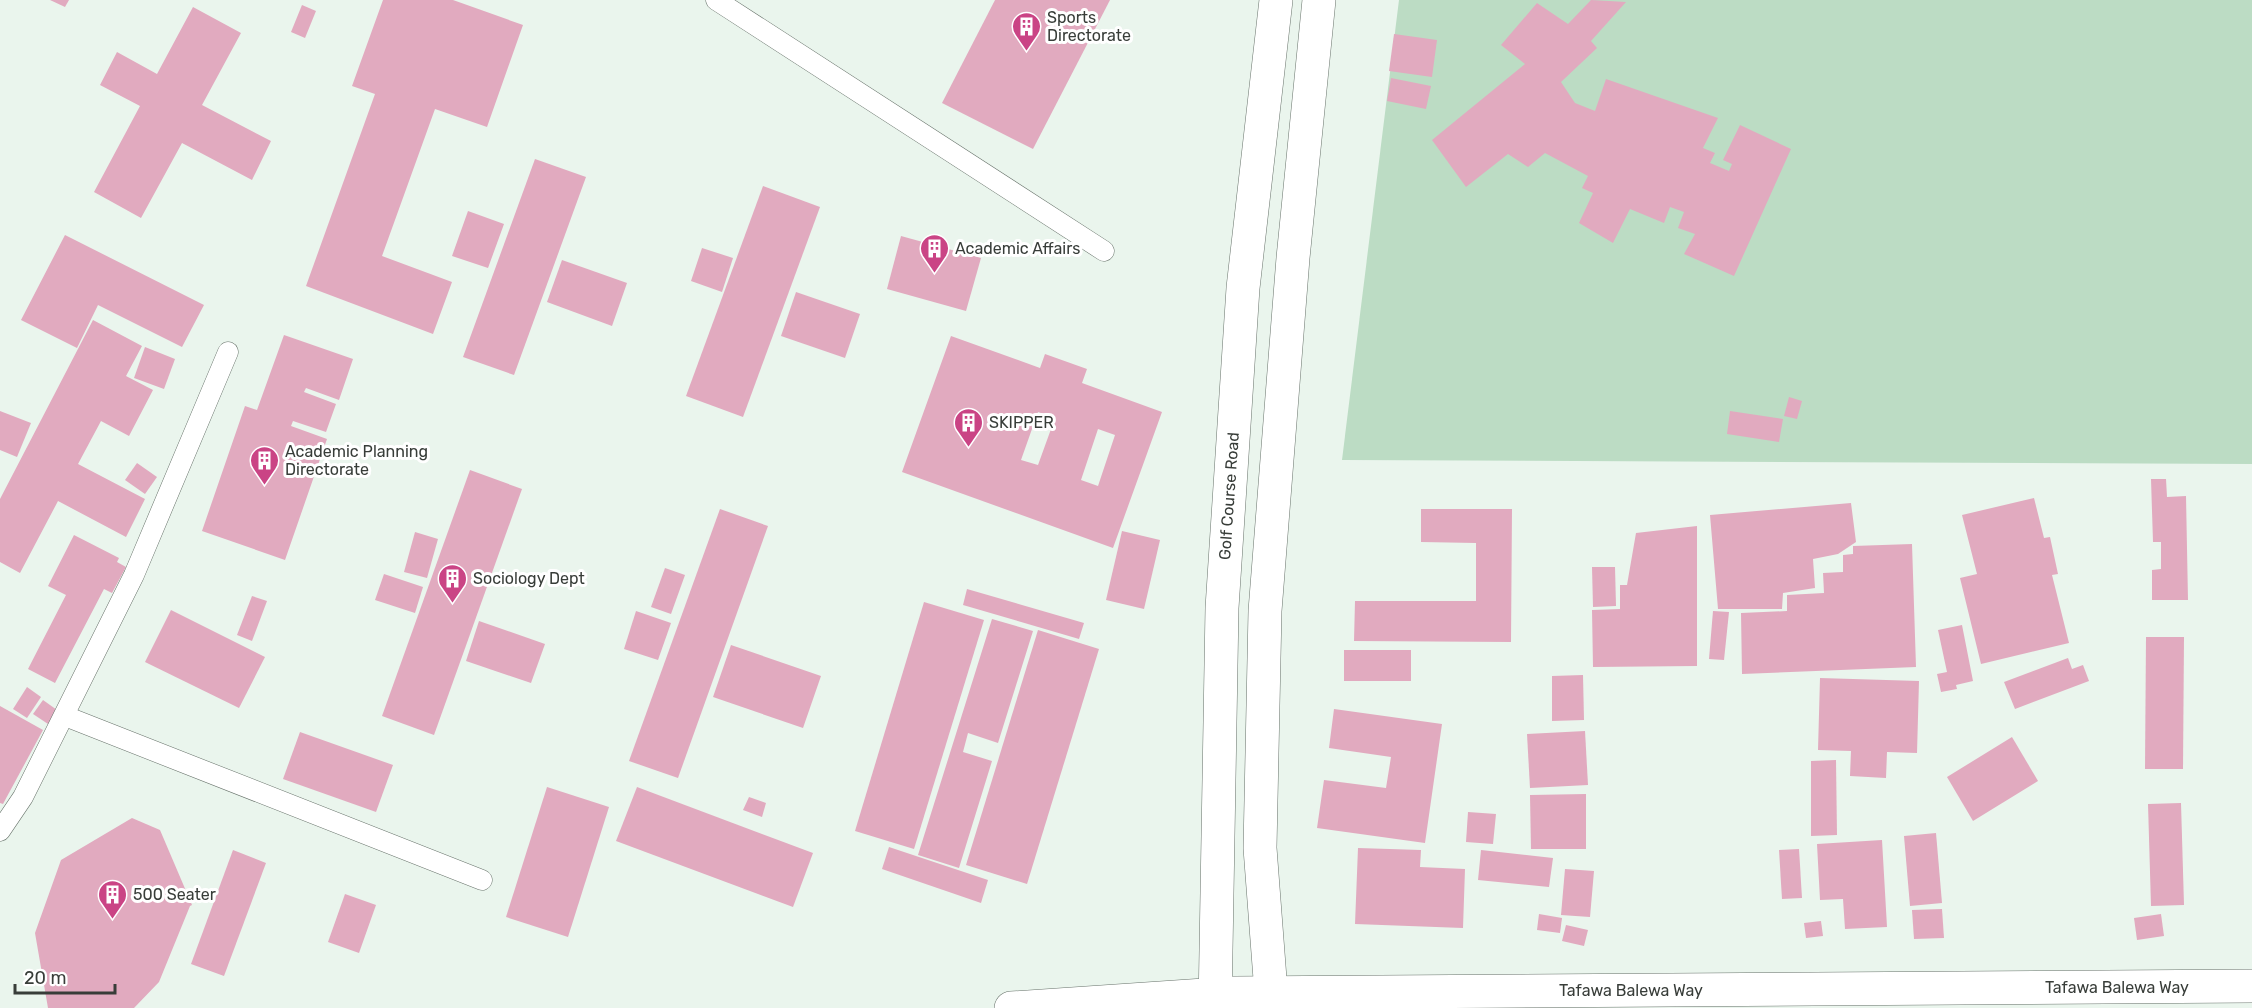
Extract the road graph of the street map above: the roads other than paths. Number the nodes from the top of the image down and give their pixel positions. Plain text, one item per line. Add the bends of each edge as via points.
1 (716, 0) edge
2 (1276, 0) edge
3 (1319, 0) edge
4 (1104, 251) dead end
5 (228, 352) dead end
6 (65, 716) junction
7 (0, 831) edge
8 (482, 880) dead end
9 (2252, 986) edge
10 (1273, 1000) edge
11 (1214, 1001) edge
12 (1011, 1008) edge

1 - 4 lane
2 - 11 street, Golf Course Road via 1243,288 1222,608
3 - 10 street via 1293,258 1265,611 1260,848
5 - 6 lane via 134,575
6 - 7 lane via 23,797
6 - 8 lane
9 - 10 street, Tafawa Balewa Way
10 - 11 street, Tafawa Balewa Way
11 - 12 street, Tafawa Balewa Way

